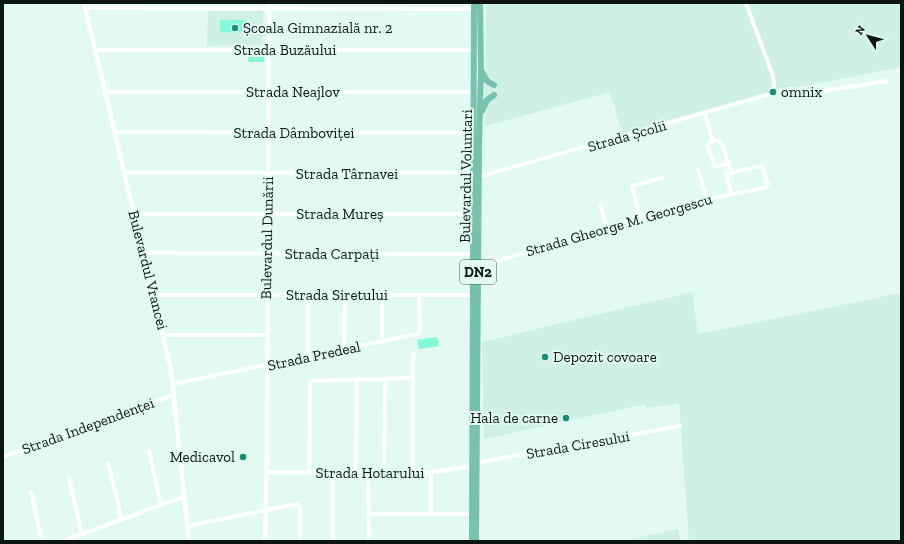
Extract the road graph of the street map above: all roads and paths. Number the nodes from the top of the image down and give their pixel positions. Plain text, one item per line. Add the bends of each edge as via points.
1 (84, 3) edge
2 (480, 3) edge
3 (746, 3) edge
4 (269, 6) edge
5 (474, 6) edge
6 (85, 8) junction
7 (95, 50) junction
8 (268, 50) junction
9 (475, 50) junction
10 (482, 71) junction
11 (887, 81) dead end
12 (494, 85) dead end
13 (773, 90) junction
14 (105, 92) junction
15 (268, 92) junction
16 (478, 92) junction
17 (494, 95) dead end
18 (705, 113) junction
19 (480, 116) junction
20 (114, 132) junction
21 (268, 133) junction
22 (474, 133) junction
23 (712, 139) dead end
24 (729, 163) junction
25 (698, 169) dead end
26 (124, 173) junction
27 (732, 173) junction
28 (268, 174) junction
29 (476, 175) junction
30 (662, 178) dead end
31 (731, 193) junction
32 (707, 198) junction
33 (600, 205) dead end
34 (134, 214) junction
35 (474, 214) junction
36 (267, 215) junction
37 (640, 217) junction
38 (607, 227) junction
39 (144, 254) junction
40 (267, 254) junction
41 (473, 254) junction
42 (478, 267) junction
43 (154, 295) junction
44 (266, 295) junction
45 (308, 295) junction
46 (345, 295) junction
47 (382, 295) junction
48 (472, 295) junction
49 (419, 296) junction
50 (164, 335) junction
51 (267, 335) junction
52 (382, 342) junction
53 (344, 350) junction
54 (413, 354) dead end
55 (308, 357) junction
56 (267, 366) junction
57 (414, 378) junction
58 (357, 379) junction
59 (385, 379) junction
60 (173, 384) junction
61 (173, 395) junction
62 (680, 426) dead end
63 (149, 451) dead end
64 (3, 457) edge
65 (108, 463) dead end
66 (474, 465) junction
67 (267, 472) junction
68 (309, 473) junction
69 (334, 473) junction
70 (356, 473) junction
71 (368, 474) junction
72 (384, 474) junction
73 (413, 474) junction
74 (432, 474) junction
75 (69, 478) dead end
76 (30, 492) dead end
77 (183, 498) junction
78 (161, 505) junction
79 (266, 510) junction
80 (369, 514) junction
81 (431, 514) junction
82 (472, 514) junction
83 (122, 519) junction
84 (188, 526) junction
85 (82, 534) junction
86 (42, 541) edge
87 (63, 541) edge
88 (189, 541) edge
89 (265, 541) edge
90 (300, 541) edge
91 (333, 541) edge
92 (369, 541) edge
93 (472, 541) edge
94 (476, 541) edge

1 - 6 street, Bulevardul Vrancei
2 - 10 highway, Bulevardul Voluntari / DN2
3 - 13 street via 773,76
4 - 5 street
4 - 6 street
4 - 8 street, Bulevardul Dunării
5 - 9 highway, Bulevardul Voluntari / DN2
6 - 7 street, Bulevardul Vrancei
7 - 8 street, Strada Buzăului
7 - 14 street, Bulevardul Vrancei
8 - 9 street, Strada Buzăului
8 - 15 street, Bulevardul Dunării
9 - 16 highway, Bulevardul Voluntari / DN2
10 - 12 highway via 487,81
10 - 16 highway, Bulevardul Voluntari / DN2
11 - 13 street, Strada Școlii via 806,94 792,89
13 - 18 street, Strada Școlii via 770,94
14 - 15 street, Strada Neajlov
14 - 20 street, Bulevardul Vrancei
15 - 16 street, Strada Neajlov
15 - 21 street, Bulevardul Dunării
16 - 19 highway, Bulevardul Voluntari / DN2
16 - 22 highway, Bulevardul Voluntari / DN2
17 - 19 highway via 487,100
18 - 23 street
18 - 29 street, Strada Școlii
19 - 29 highway, Bulevardul Voluntari / DN2
20 - 21 street, Strada Dâmboviței
20 - 26 street, Bulevardul Vrancei
21 - 22 street, Strada Dâmboviței
21 - 28 street, Bulevardul Dunării
22 - 29 highway, Bulevardul Voluntari / DN2
24 - 24 street via 721,142 716,140 709,143 715,167
24 - 27 street
25 - 32 street
26 - 28 street, Strada Târnavei
26 - 34 street, Bulevardul Vrancei
27 - 31 street via 726,174
27 - 31 street, Strada Gheorge M. Georgescu via 762,165 768,184 761,188
28 - 29 street, Strada Târnavei
28 - 36 street, Bulevardul Dunării
29 - 35 highway, Bulevardul Voluntari / DN2
29 - 42 highway, Bulevardul Voluntari / DN2
30 - 37 street via 632,186
31 - 32 street, Strada Gheorge M. Georgescu
32 - 37 street, Strada Gheorge M. Georgescu
33 - 38 street
34 - 36 street, Strada Mureș
34 - 39 street, Bulevardul Vrancei
35 - 36 street, Strada Mureș
35 - 41 highway, Bulevardul Voluntari / DN2
36 - 40 street, Bulevardul Dunării
37 - 38 street, Strada Gheorge M. Georgescu
38 - 42 street, Strada Gheorge M. Georgescu
39 - 40 street, Strada Carpați
39 - 43 street, Bulevardul Vrancei
40 - 41 street, Strada Carpați
40 - 44 street, Bulevardul Dunării
41 - 48 highway, Bulevardul Voluntari / DN2
42 - 66 highway, Bulevardul Voluntari / DN2
43 - 44 street, Strada Siretului
43 - 50 street, Bulevardul Vrancei
44 - 45 street, Strada Siretului
44 - 51 street, Bulevardul Dunării
45 - 46 street, Strada Siretului
45 - 55 street
46 - 47 street, Strada Siretului
46 - 53 street
47 - 49 street, Strada Siretului
47 - 52 street
48 - 49 street, Strada Siretului
48 - 66 highway, Bulevardul Voluntari / DN2
49 - 52 street, Strada Predeal via 419,332
50 - 51 street
50 - 60 street, Bulevardul Vrancei
51 - 56 street, Bulevardul Dunării
52 - 53 street, Strada Predeal
53 - 55 street, Strada Predeal
54 - 57 street
55 - 56 street, Strada Predeal
56 - 60 street, Strada Predeal
56 - 67 street, Bulevardul Dunării
57 - 59 street
57 - 73 street
58 - 59 street
58 - 68 street via 310,380
58 - 70 street
59 - 72 street
60 - 61 street, Bulevardul Vrancei
61 - 64 street, Strada Independenței
61 - 77 street, Bulevardul Vrancei
62 - 66 street, Strada Ciresului
63 - 78 street
65 - 83 street
66 - 74 street, Strada Hotarului
66 - 82 highway, Bulevardul Voluntari / DN2
66 - 94 highway, Bulevardul Voluntari / DN2
67 - 68 street, Strada Hotarului
67 - 79 street, Bulevardul Dunării
68 - 69 street, Strada Hotarului
69 - 70 street, Strada Hotarului
69 - 91 street
70 - 71 street, Strada Hotarului
71 - 72 street, Strada Hotarului
71 - 80 street
72 - 73 street, Strada Hotarului
73 - 74 street, Strada Hotarului
74 - 81 street
75 - 85 street
76 - 86 street
77 - 78 street
77 - 84 street, Bulevardul Vrancei
78 - 83 street
79 - 84 street
79 - 89 street, Bulevardul Dunării
79 - 90 street via 299,505
80 - 81 street
80 - 92 street
81 - 82 street
82 - 93 highway, Bulevardul Voluntari / DN2
83 - 85 street
84 - 88 street, Bulevardul Vrancei
85 - 87 street

